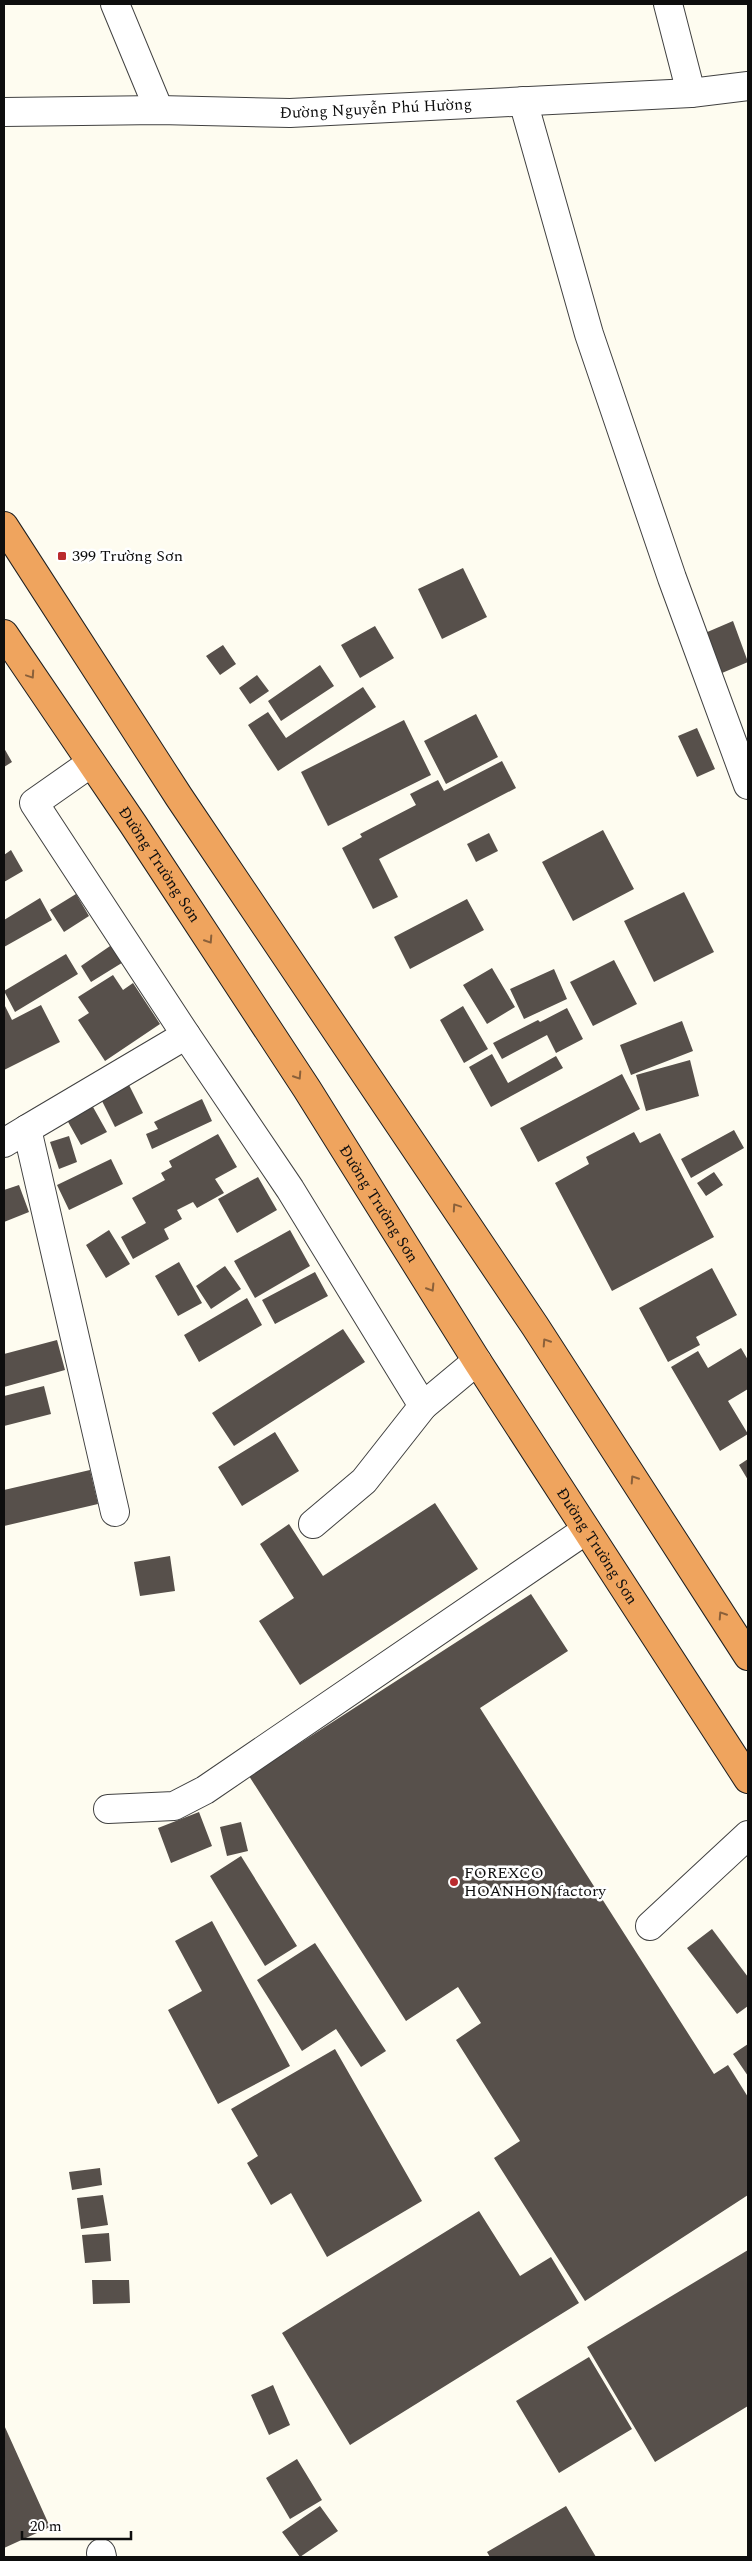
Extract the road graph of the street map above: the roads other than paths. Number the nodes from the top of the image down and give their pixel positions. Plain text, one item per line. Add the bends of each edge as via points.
1 (116, 4) edge
2 (668, 4) edge
3 (748, 86) edge
4 (691, 94) junction
5 (523, 101) junction
6 (159, 110) junction
7 (4, 112) edge
8 (4, 526) edge
9 (4, 634) edge
10 (91, 763) junction
11 (748, 785) edge
12 (186, 1035) junction
13 (27, 1130) junction
14 (4, 1143) edge
15 (477, 1361) junction
16 (423, 1406) junction
17 (115, 1512) dead end
18 (313, 1524) dead end
19 (586, 1530) junction
20 (748, 1656) edge
21 (748, 1779) edge
22 (108, 1809) dead end
23 (748, 1836) edge
24 (650, 1926) dead end

1 - 6 street
2 - 4 street
3 - 4 street, Đường Nguyễn Phú Hường
4 - 5 street, Đường Nguyễn Phú Hường
5 - 6 street, Đường Nguyễn Phú Hường via 290,113
5 - 11 street via 588,334
6 - 7 street, Đường Nguyễn Phú Hường
20 -> 8 highway via 535,1326 179,797
9 -> 10 highway, Đường Trường Sơn
10 - 12 street via 34,803
10 -> 15 highway, Đường Trường Sơn via 301,1080
12 - 13 street
12 - 16 street via 290,1189
13 - 14 street
13 - 17 street
15 - 16 street
15 - 19 highway, Đường Trường Sơn
16 - 18 street via 364,1481
19 - 21 highway, Đường Trường Sơn
19 - 22 street via 205,1790 174,1806
23 - 24 street

